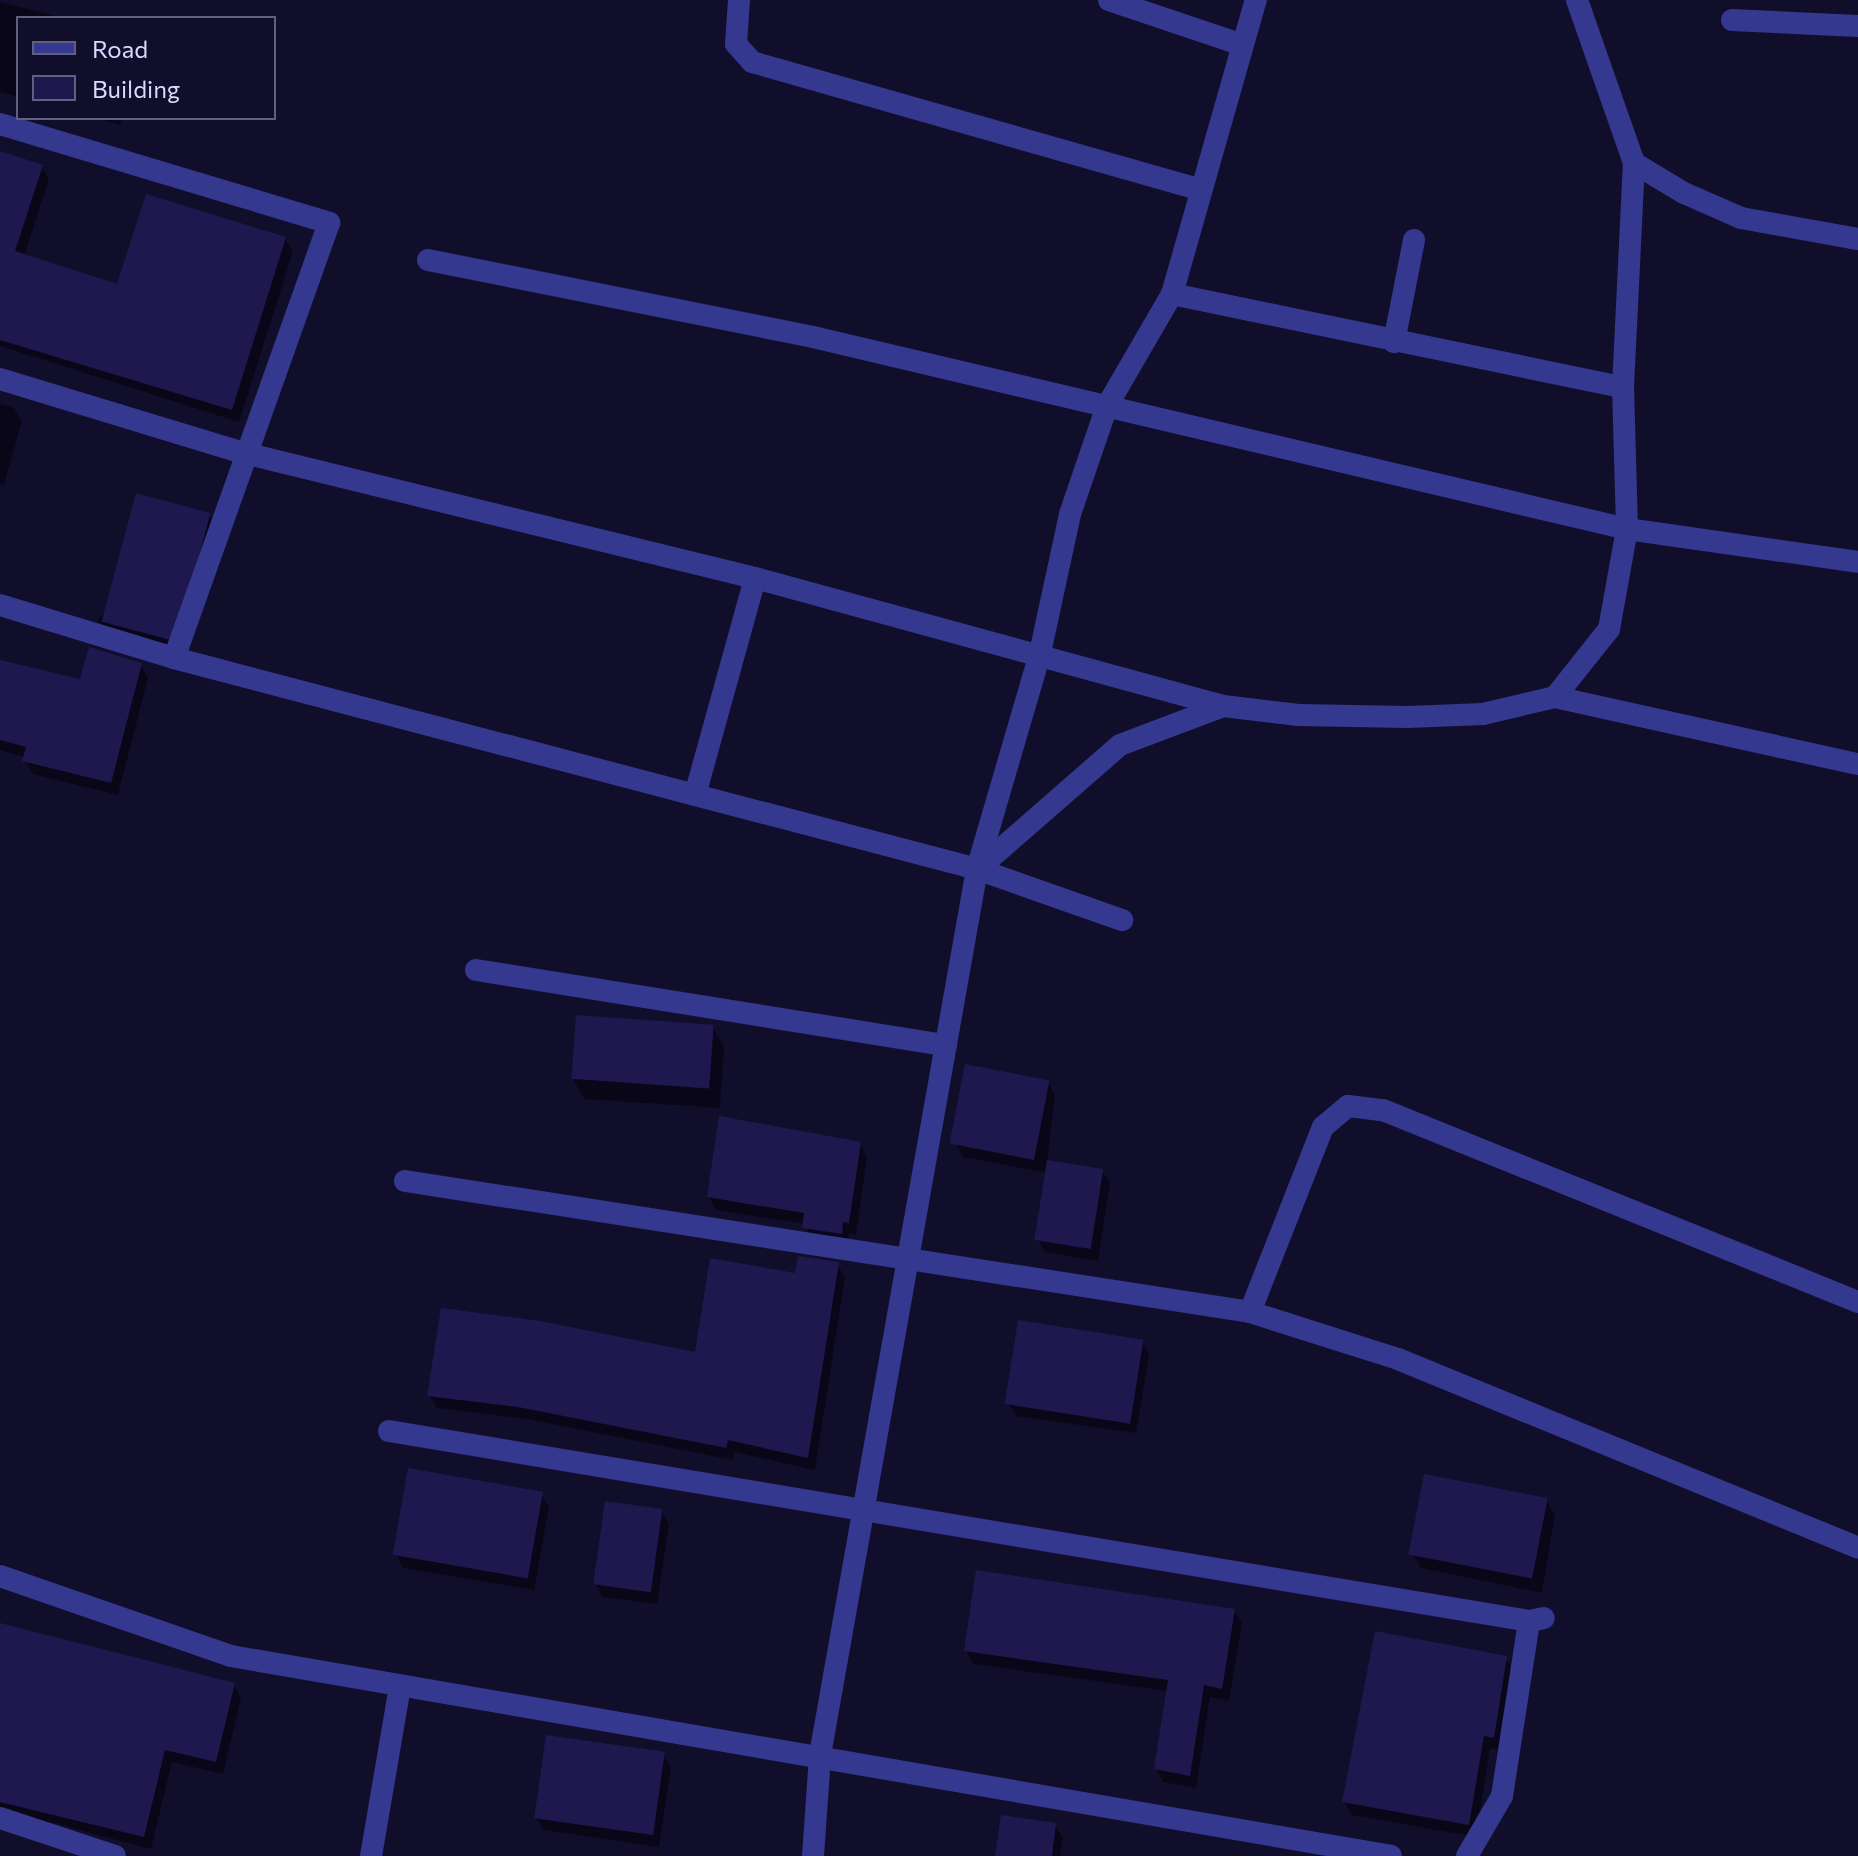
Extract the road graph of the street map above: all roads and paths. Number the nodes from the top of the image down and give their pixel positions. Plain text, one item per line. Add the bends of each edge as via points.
1 (739, 0) edge
2 (1109, 0) edge
3 (1256, 0) edge
4 (1577, 0) edge
5 (1732, 20) dead end
6 (1858, 26) edge
7 (1240, 44) junction
8 (0, 124) edge
9 (1634, 163) junction
10 (1200, 190) junction
11 (1858, 239) edge
12 (1414, 240) dead end
13 (428, 260) dead end
14 (1172, 294) junction
15 (1394, 342) junction
16 (0, 379) edge
17 (1623, 387) junction
18 (1107, 406) junction
19 (244, 453) junction
20 (1627, 529) junction
21 (1858, 562) edge
22 (755, 578) junction
23 (0, 605) edge
24 (1040, 653) junction
25 (174, 658) junction
26 (1555, 697) junction
27 (1223, 706) junction
28 (1858, 764) edge
29 (695, 795) junction
30 (977, 869) junction
31 (1122, 920) dead end
32 (476, 970) dead end
33 (946, 1045) junction
34 (405, 1181) dead end
35 (909, 1257) junction
36 (1858, 1302) edge
37 (1250, 1312) junction
38 (389, 1431) dead end
39 (864, 1508) junction
40 (1858, 1548) edge
41 (0, 1576) edge
42 (400, 1686) junction
43 (820, 1755) junction
44 (0, 1818) edge
45 (115, 1856) edge
46 (371, 1856) edge
47 (813, 1856) edge
48 (1391, 1856) edge
49 (1467, 1856) edge

1 - 10 street via 736,44 752,62
2 - 7 street
3 - 7 street
4 - 9 street
5 - 6 street
7 - 10 street
8 - 19 street via 329,223
9 - 11 street via 1741,218
9 - 17 street
10 - 14 street
12 - 15 street
13 - 18 street via 813,337
14 - 15 street
14 - 18 street
15 - 17 street
16 - 19 street
17 - 20 street
18 - 20 street
18 - 24 street via 1070,514
19 - 22 street
19 - 25 street
20 - 21 street
20 - 26 street via 1609,629
22 - 24 street
22 - 29 street
23 - 25 street
24 - 27 street
24 - 30 street
25 - 29 street
26 - 27 street via 1483,714 1408,717 1298,715
26 - 28 street
27 - 30 street via 1120,745
29 - 30 street
30 - 31 street
30 - 33 street
32 - 33 street
33 - 35 street
34 - 35 street
35 - 37 street
35 - 39 street
36 - 37 street via 1383,1110 1348,1106 1323,1127
37 - 40 street via 1398,1359
38 - 39 street
39 - 43 street
39 - 49 street via 1536,1620 1502,1796
41 - 42 street via 231,1656
42 - 43 street
42 - 46 street
43 - 47 street
43 - 48 street
44 - 45 street

